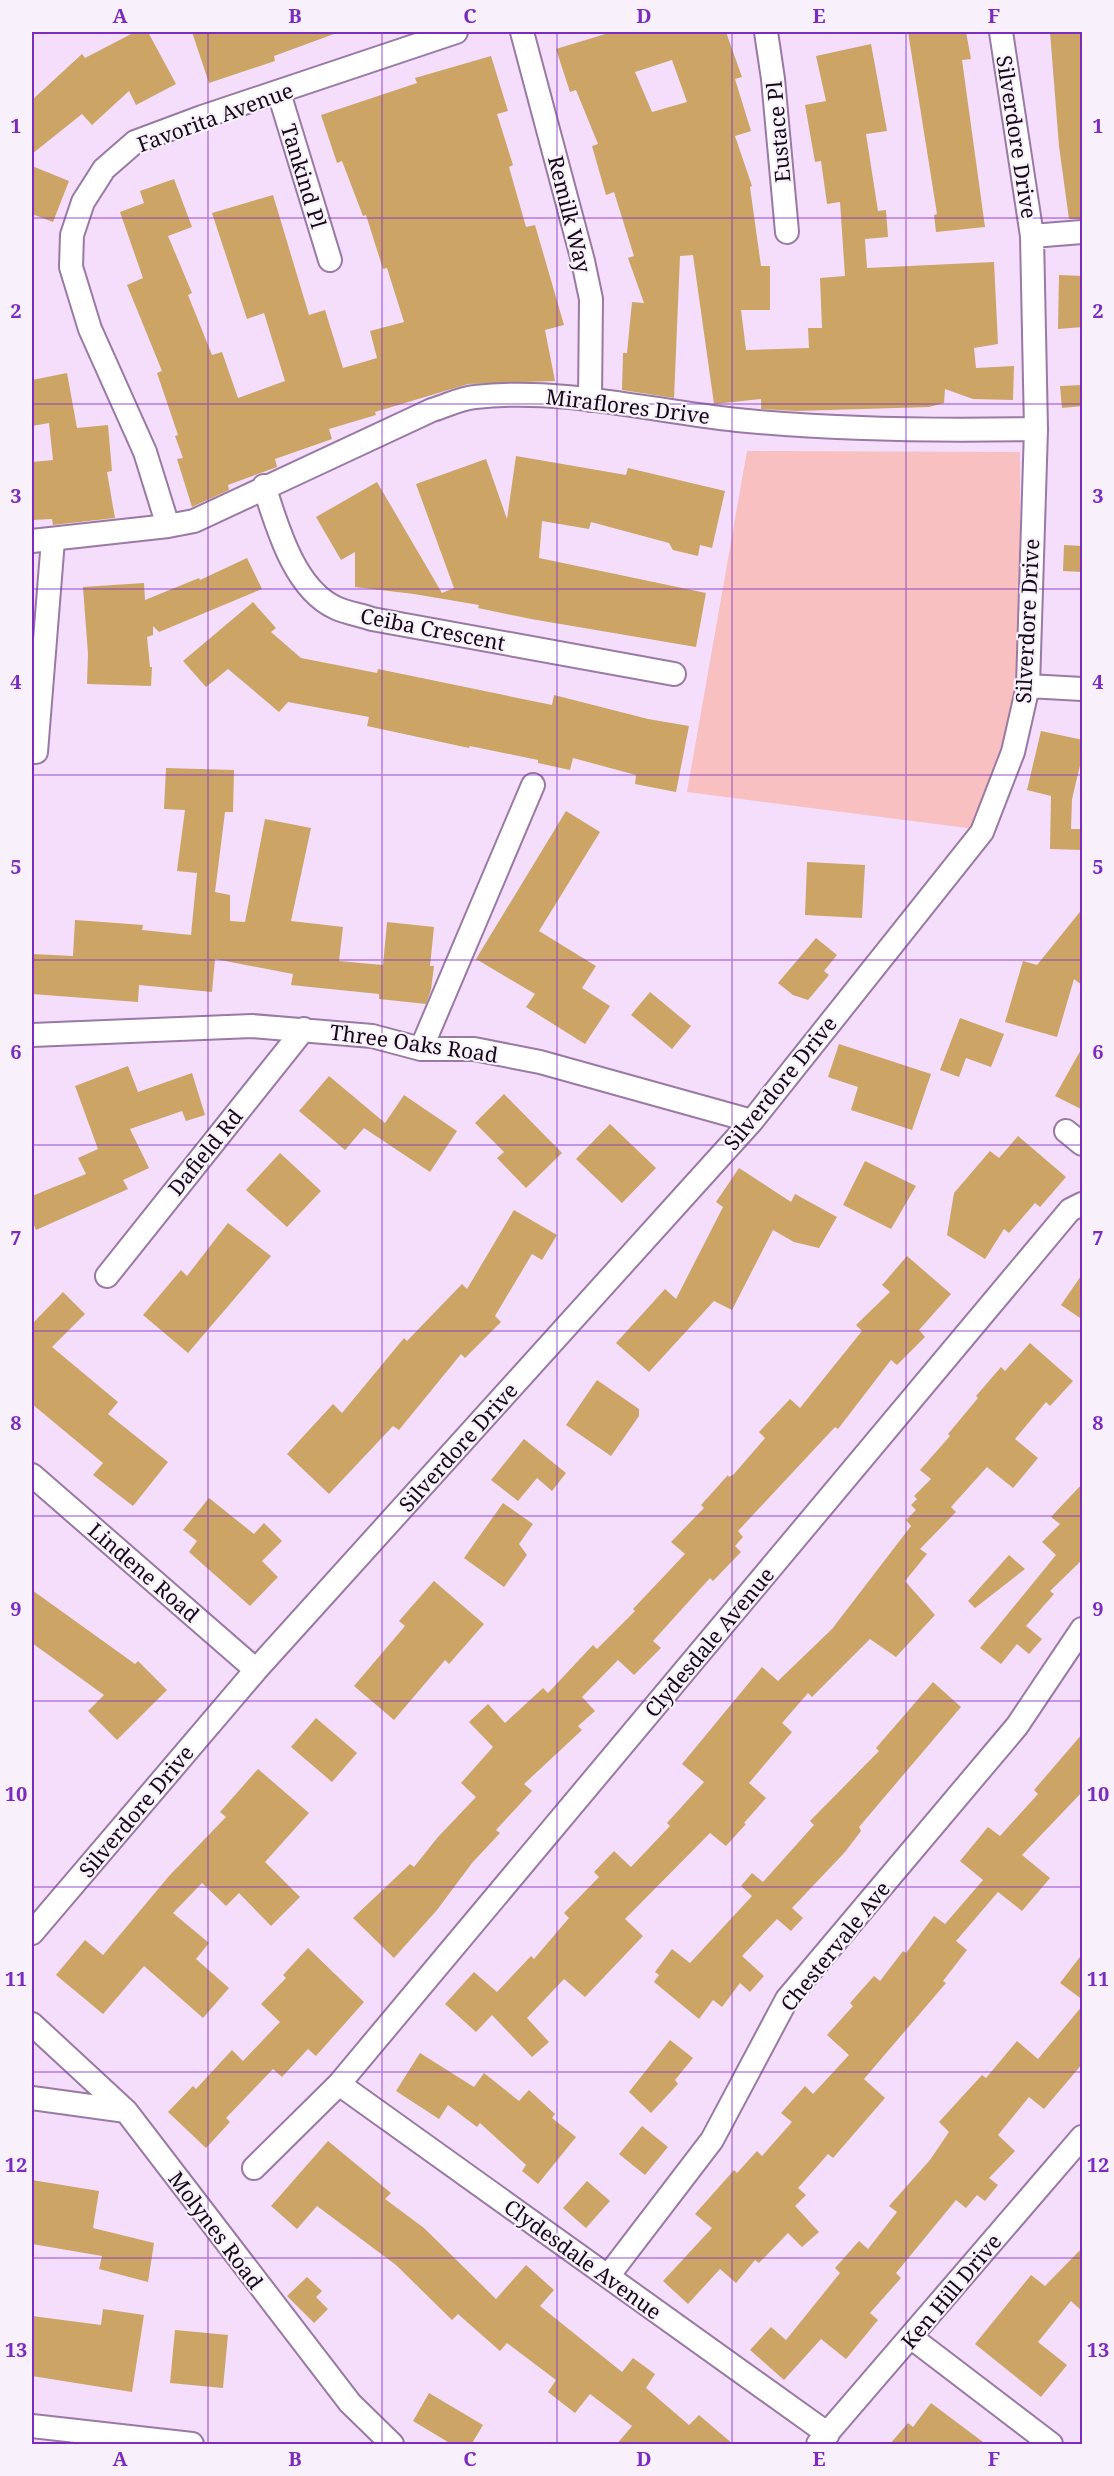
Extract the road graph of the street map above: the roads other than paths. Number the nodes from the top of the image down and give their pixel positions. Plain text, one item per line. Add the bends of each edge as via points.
1 (456, 32) edge
2 (522, 32) edge
3 (766, 32) edge
4 (1001, 32) edge
5 (279, 93) junction
6 (787, 232) dead end
7 (1083, 232) edge
8 (1032, 236) junction
9 (330, 260) dead end
10 (590, 400) junction
11 (1036, 429) junction
12 (264, 486) junction
13 (168, 526) junction
14 (42, 540) edge
15 (674, 674) dead end
16 (1028, 686) junction
17 (1083, 689) edge
18 (36, 752) dead end
19 (533, 785) dead end
20 (304, 1029) junction
21 (32, 1035) edge
22 (422, 1049) junction
23 (752, 1121) junction
24 (1083, 1204) edge
25 (107, 1276) dead end
26 (32, 1475) edge
27 (1083, 1629) edge
28 (256, 1670) junction
29 (32, 1933) edge
30 (32, 2024) edge
31 (339, 2084) junction
32 (32, 2098) edge
33 (126, 2111) junction
34 (1083, 2137) edge
35 (254, 2168) dead end
36 (608, 2276) junction
37 (912, 2338) junction
38 (32, 2426) edge
39 (823, 2439) edge
40 (192, 2445) edge
41 (392, 2445) edge
42 (1051, 2445) edge

1 - 5 street, Favorita Avenue
2 - 10 street, Remilk Way via 591,298
3 - 6 street, Eustace Pl via 774,79
4 - 8 street, Silverdore Drive
5 - 9 street, Tankind Pl
5 - 13 street, Favorita Avenue via 135,142 104,169 83,202 72,235 71,267 90,329 145,452
7 - 8 street
8 - 11 street, Silverdore Drive
10 - 11 street, Miraflores Drive via 727,419 825,427
10 - 12 street, Miraflores Drive via 553,394 473,397 432,410
11 - 16 street, Silverdore Drive
12 - 13 street, Miraflores Drive via 194,520
12 - 15 street, Ceiba Crescent via 287,550 309,587 335,607 372,619
13 - 14 street, Miraflores Drive
14 - 18 street
16 - 17 street
16 - 23 street, Silverdore Drive via 1013,752 982,832
19 - 22 street
20 - 21 street, Three Oaks Road via 207,1026
20 - 22 street, Three Oaks Road via 372,1036
20 - 25 street, Dafield Rd
22 - 23 street, Three Oaks Road via 474,1049 540,1062
23 - 28 street, Silverdore Drive
24 - 31 street, Clydesdale Avenue via 1070,1210
26 - 28 street, Lindene Road
27 - 36 street, Chestervale Ave via 1017,1726 787,2000 712,2140
28 - 29 street, Silverdore Drive
30 - 33 street, Molynes Road
31 - 35 street, Clydesdale Avenue
31 - 36 street, Clydesdale Avenue
32 - 33 street
33 - 41 street, Molynes Road via 350,2403
34 - 37 street, Ken Hill Drive
36 - 39 street, Clydesdale Avenue
37 - 39 street, Ken Hill Drive
37 - 42 street
38 - 40 street

